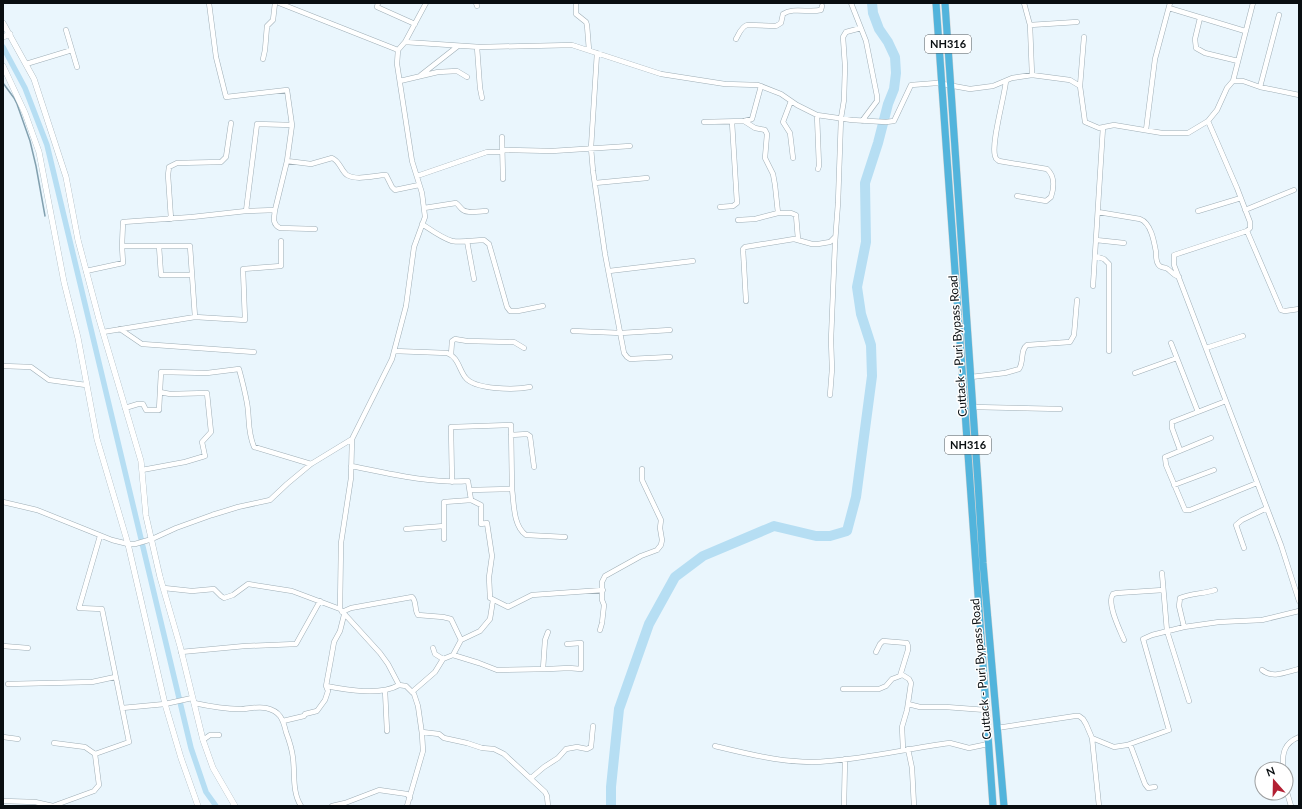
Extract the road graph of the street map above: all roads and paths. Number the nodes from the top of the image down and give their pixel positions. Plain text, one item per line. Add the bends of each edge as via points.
1 (209, 3) edge
2 (275, 3) edge
3 (279, 3) edge
4 (378, 3) edge
5 (426, 3) edge
6 (576, 3) edge
7 (851, 3) edge
8 (936, 3) edge
9 (945, 3) edge
10 (1024, 3) edge
11 (1253, 3) edge
12 (822, 6) dead end
13 (1169, 6) edge
14 (1279, 15) dead end
15 (1200, 18) junction
16 (1076, 22) dead end
17 (3, 23) edge
18 (415, 24) junction
19 (1030, 25) junction
20 (861, 28) junction
21 (66, 30) dead end
22 (1245, 31) junction
23 (10, 34) junction
24 (3, 37) edge
25 (1084, 37) dead end
26 (736, 39) dead end
27 (405, 42) junction
28 (458, 46) junction
29 (477, 47) junction
30 (72, 50) junction
31 (398, 50) junction
32 (589, 50) junction
33 (597, 53) junction
34 (263, 59) dead end
35 (1238, 61) junction
36 (26, 64) junction
37 (3, 66) edge
38 (77, 66) dead end
39 (1032, 75) junction
40 (420, 76) junction
41 (466, 76) dead end
42 (400, 81) junction
43 (1006, 81) junction
44 (1233, 81) junction
45 (941, 84) junction
46 (761, 86) junction
47 (951, 86) junction
48 (1080, 86) junction
49 (1260, 87) junction
50 (1299, 95) edge
51 (482, 98) dead end
52 (791, 101) junction
53 (817, 115) junction
54 (841, 118) junction
55 (862, 121) junction
56 (1208, 121) junction
57 (704, 122) dead end
58 (732, 122) junction
59 (744, 122) junction
60 (231, 124) dead end
61 (292, 125) junction
62 (1104, 127) junction
63 (1146, 130) junction
64 (502, 137) dead end
65 (630, 146) dead end
66 (591, 148) junction
67 (502, 151) junction
68 (793, 158) dead end
69 (287, 161) junction
70 (818, 170) dead end
71 (417, 176) junction
72 (647, 178) dead end
73 (504, 179) dead end
74 (595, 183) junction
75 (419, 185) junction
76 (1294, 190) dead end
77 (1017, 196) dead end
78 (1241, 198) junction
79 (720, 207) dead end
80 (424, 208) junction
81 (275, 210) junction
82 (1245, 210) junction
83 (246, 211) junction
84 (486, 211) dead end
85 (1198, 211) dead end
86 (1098, 212) junction
87 (778, 214) junction
88 (171, 219) junction
89 (738, 220) dead end
90 (422, 224) junction
91 (315, 229) dead end
92 (1247, 231) junction
93 (835, 237) junction
94 (798, 239) junction
95 (1096, 240) junction
96 (281, 241) dead end
97 (467, 241) junction
98 (1124, 243) dead end
99 (122, 246) junction
100 (159, 246) junction
101 (1095, 256) junction
102 (693, 261) dead end
103 (86, 271) junction
104 (609, 271) junction
105 (192, 275) junction
106 (1179, 277) junction
107 (474, 279) dead end
108 (1093, 286) dead end
109 (746, 300) dead end
110 (1077, 300) dead end
111 (543, 306) dead end
112 (1299, 309) edge
113 (195, 317) junction
114 (120, 329) junction
115 (670, 330) dead end
116 (573, 331) dead end
117 (103, 332) junction
118 (620, 333) junction
119 (1243, 336) dead end
120 (1171, 343) dead end
121 (524, 348) dead end
122 (1206, 348) junction
123 (394, 351) junction
124 (254, 352) dead end
125 (1109, 352) dead end
126 (451, 355) junction
127 (670, 357) dead end
128 (1177, 358) junction
129 (3, 366) edge
130 (1135, 374) dead end
131 (971, 377) junction
132 (86, 385) junction
133 (530, 387) dead end
134 (160, 392) junction
135 (830, 395) dead end
136 (1226, 401) junction
137 (125, 408) junction
138 (973, 408) junction
139 (1060, 409) dead end
140 (1198, 412) junction
141 (511, 435) junction
142 (1211, 438) dead end
143 (352, 439) junction
144 (1180, 450) junction
145 (311, 464) junction
146 (351, 466) junction
147 (534, 467) dead end
148 (642, 469) dead end
149 (142, 470) junction
150 (1214, 470) dead end
151 (452, 482) junction
152 (1257, 483) junction
153 (1174, 485) junction
154 (512, 489) junction
155 (470, 490) junction
156 (472, 500) junction
157 (3, 502) edge
158 (1267, 508) junction
159 (444, 526) junction
160 (406, 529) dead end
161 (100, 536) junction
162 (565, 537) dead end
163 (444, 538) dead end
164 (149, 540) junction
165 (128, 544) junction
166 (1244, 548) dead end
167 (1162, 573) dead end
168 (164, 588) junction
169 (603, 590) junction
170 (1163, 590) junction
171 (1215, 590) dead end
172 (493, 600) junction
173 (1299, 600) edge
174 (320, 601) junction
175 (1299, 611) edge
176 (342, 612) junction
177 (1184, 627) junction
178 (600, 630) dead end
179 (1167, 631) junction
180 (548, 632) dead end
181 (461, 640) junction
182 (1124, 640) dead end
183 (567, 644) dead end
184 (3, 646) edge
185 (28, 648) dead end
186 (433, 648) dead end
187 (181, 652) junction
188 (876, 652) dead end
189 (453, 655) junction
190 (443, 659) junction
191 (543, 669) junction
192 (1299, 669) edge
193 (1262, 670) dead end
194 (901, 674) junction
195 (115, 677) junction
196 (8, 684) dead end
197 (399, 685) junction
198 (326, 686) junction
199 (843, 689) dead end
200 (385, 690) junction
201 (412, 692) junction
202 (193, 700) junction
203 (1189, 701) dead end
204 (165, 704) junction
205 (908, 704) junction
206 (122, 708) junction
207 (986, 710) junction
208 (283, 722) junction
209 (593, 726) dead end
210 (997, 728) junction
211 (387, 731) dead end
212 (422, 732) junction
213 (219, 735) dead end
214 (3, 737) edge
215 (1299, 737) edge
216 (1092, 738) junction
217 (18, 739) dead end
218 (203, 740) junction
219 (54, 743) dead end
220 (988, 744) junction
221 (1130, 744) junction
222 (715, 746) dead end
223 (906, 749) junction
224 (95, 754) junction
225 (845, 759) junction
226 (1283, 761) edge
227 (531, 778) junction
228 (1155, 787) dead end
229 (410, 798) junction
230 (3, 801) edge
231 (53, 806) edge
232 (198, 806) edge
233 (235, 806) edge
234 (301, 806) edge
235 (332, 806) edge
236 (408, 806) edge
237 (548, 806) edge
238 (844, 806) edge
239 (914, 806) edge
240 (993, 806) edge
241 (1004, 806) edge
242 (1100, 806) edge

1 - 61 street via 216,57 226,97 287,90
2 - 34 street via 274,20 267,26
3 - 31 street
4 - 18 street via 377,7
5 - 18 street
6 - 32 street via 576,14 587,25
7 - 20 street
8 - 45 highway, Cuttack - Puri Bypass Road / NH316
9 - 47 highway, Cuttack - Puri Bypass Road / NH316
10 - 19 street
11 - 22 street
12 - 26 street via 821,10 816,11 788,11 783,14 781,23 776,26 744,26
13 - 15 street
13 - 63 street via 1155,59
14 - 49 street
15 - 22 street
15 - 35 street via 1195,39 1196,48 1205,53
16 - 19 street
17 - 23 street
18 - 27 street
19 - 39 street
20 - 54 street via 846,32 842,37 845,66
20 - 55 street via 877,96 877,100
21 - 30 street
22 - 35 street
23 - 24 street
23 - 36 street
25 - 48 street
27 - 28 street
27 - 31 street
28 - 29 street
28 - 40 street
29 - 32 street via 572,45
29 - 51 street
30 - 36 street
30 - 38 street
31 - 42 street
32 - 33 street
33 - 46 street via 661,74 725,84
33 - 66 street
35 - 44 street
36 - 103 street via 34,79 66,177
37 - 132 street via 25,113 39,152
39 - 43 street
39 - 48 street via 1070,80
40 - 41 street via 457,71
40 - 42 street
42 - 71 street via 412,160
43 - 47 street via 993,86 970,89
43 - 77 street via 996,138 996,158 999,161 1047,169 1053,183 1051,197 1046,201
44 - 49 street via 1243,81
44 - 56 street
45 - 47 street
45 - 55 street via 911,85 894,121
45 - 207 highway, Cuttack - Puri Bypass Road / NH316
46 - 52 street via 782,94
46 - 59 street via 752,119
47 - 131 highway, Cuttack - Puri Bypass Road / NH316
48 - 62 street via 1085,122 1099,128
49 - 50 street
52 - 53 street
52 - 68 street via 783,122 790,134
53 - 54 street
53 - 70 street
54 - 55 street
54 - 93 street
56 - 63 street via 1188,133
56 - 78 street
57 - 58 street
58 - 59 street
58 - 79 street via 737,203 733,206
59 - 87 street via 765,130 767,134 765,158 776,185
60 - 88 street via 226,157 221,162 177,163 169,167
61 - 69 street
61 - 83 street via 257,124
62 - 63 street via 1114,125
62 - 86 street
64 - 67 street
65 - 66 street
66 - 67 street
66 - 74 street
67 - 71 street via 487,152
67 - 73 street
69 - 75 street via 311,164 332,158 349,176 362,178 386,175 396,190
69 - 81 street
71 - 75 street
72 - 74 street
74 - 104 street
75 - 80 street
76 - 82 street
78 - 82 street
78 - 85 street
80 - 84 street via 456,203 467,212
80 - 90 street via 425,217
81 - 83 street
81 - 91 street via 274,223 280,228
82 - 92 street via 1250,222
83 - 88 street
86 - 95 street
86 - 106 street via 1144,220 1155,246 1158,264
87 - 89 street
87 - 94 street via 796,215
88 - 99 street via 123,222
90 - 97 street via 452,240
90 - 123 street via 414,247 406,306
92 - 106 street via 1174,255 1174,265
92 - 112 street via 1281,310
93 - 94 street via 830,242 818,244
93 - 135 street
94 - 109 street via 743,249
95 - 98 street
95 - 101 street
96 - 113 street via 281,266 243,269 245,320
97 - 107 street
97 - 111 street via 484,240 489,244 510,311
99 - 100 street
99 - 103 street via 123,263
100 - 105 street via 161,275
100 - 105 street via 190,246
101 - 108 street
101 - 125 street via 1109,264
102 - 104 street
103 - 117 street
104 - 118 street
105 - 113 street
106 - 122 street
110 - 131 street via 1074,335 1070,342 1027,345 1023,350 1019,369
113 - 114 street
114 - 117 street
114 - 124 street via 142,344
115 - 118 street
116 - 118 street
117 - 137 street
118 - 127 street via 624,353 630,359
119 - 122 street
120 - 128 street
121 - 126 street via 514,342 455,339 452,341
122 - 136 street
123 - 126 street
123 - 143 street
126 - 133 street via 466,379 471,382 498,389 520,390
128 - 130 street
128 - 140 street
129 - 132 street via 31,367 49,380
131 - 138 highway, Cuttack - Puri Bypass Road / NH316
132 - 165 street via 97,439
134 - 137 street via 159,410 146,410 143,404
134 - 145 street via 161,372 207,373 239,369 247,404 250,438 254,447
134 - 149 street via 207,393 211,432 202,442 205,456
136 - 140 street
136 - 152 street
137 - 149 street
138 - 139 street
138 - 210 highway, Cuttack - Puri Bypass Road / NH316
140 - 144 street via 1172,422
141 - 147 street via 530,436
141 - 151 street via 511,425 451,427
141 - 154 street
142 - 144 street
143 - 145 street
143 - 146 street
144 - 153 street via 1165,457
145 - 164 street via 270,500 212,515
146 - 151 street
146 - 176 street via 341,543
148 - 169 street via 642,480 661,520 661,545 657,550 605,576 602,582
149 - 164 street
150 - 153 street
151 - 155 street via 468,481
152 - 153 street via 1190,510 1183,508
152 - 158 street
154 - 155 street
154 - 162 street via 517,521 523,533
155 - 156 street
156 - 159 street via 444,502
156 - 172 street via 481,505 481,524 487,523 489,528 492,556 490,598
157 - 161 street via 37,510
158 - 166 street via 1236,525
158 - 173 street
159 - 160 street
159 - 163 street
161 - 165 street
161 - 195 street via 79,608 102,609
164 - 165 street
164 - 168 street
165 - 204 street
167 - 170 street
168 - 174 street via 192,591 214,589 224,598 248,584 292,591
168 - 187 street
169 - 172 street via 532,595 508,607
169 - 178 street via 604,605
170 - 179 street
170 - 182 street via 1113,594 1110,600
171 - 177 street via 1180,598 1179,606
172 - 181 street via 490,619 480,631
174 - 176 street
174 - 187 street via 296,644
175 - 177 street via 1262,620
176 - 181 street via 351,608 412,597 418,615 451,619
176 - 197 street via 380,653
176 - 198 street via 340,631 334,642
177 - 179 street
179 - 203 street
179 - 221 street via 1142,639 1169,730
180 - 191 street
181 - 189 street
183 - 191 street via 581,643 581,669
184 - 185 street
186 - 190 street via 435,654
187 - 202 street
188 - 194 street via 883,641 907,643 908,650
189 - 190 street
189 - 191 street via 497,670
190 - 201 street via 435,672
192 - 193 street via 1278,675 1270,675
194 - 199 street via 879,689
194 - 205 street via 910,681
195 - 196 street via 92,682
195 - 206 street
197 - 200 street
197 - 201 street via 406,686
198 - 200 street via 347,690
198 - 208 street via 328,691 325,700 317,711
200 - 211 street
201 - 212 street via 418,706
202 - 204 street
202 - 208 street via 213,707 266,708 277,712
202 - 218 street
204 - 206 street
204 - 232 street
205 - 207 street via 920,707
205 - 223 street via 902,727
206 - 224 street via 129,742
207 - 220 highway, Cuttack - Puri Bypass Road / NH316
208 - 234 street via 294,760 294,785
209 - 227 street via 590,748 566,749
210 - 216 street via 1079,716
210 - 241 highway, Cuttack - Puri Bypass Road / NH316
212 - 227 street via 494,749 508,757
212 - 229 street via 423,751
213 - 218 street via 210,735
214 - 217 street
215 - 226 street via 1287,744
216 - 221 street via 1114,747
216 - 242 street
218 - 233 street via 213,768
219 - 224 street via 85,747
220 - 223 street via 969,748 950,743
220 - 240 highway, Cuttack - Puri Bypass Road / NH316
221 - 228 street via 1145,784 1148,788
222 - 225 street via 781,760
223 - 225 street
223 - 239 street via 912,768
224 - 231 street via 99,785 94,791
225 - 238 street
227 - 237 street via 545,792
229 - 235 street via 407,794 378,790
229 - 236 street
230 - 231 street via 35,802

